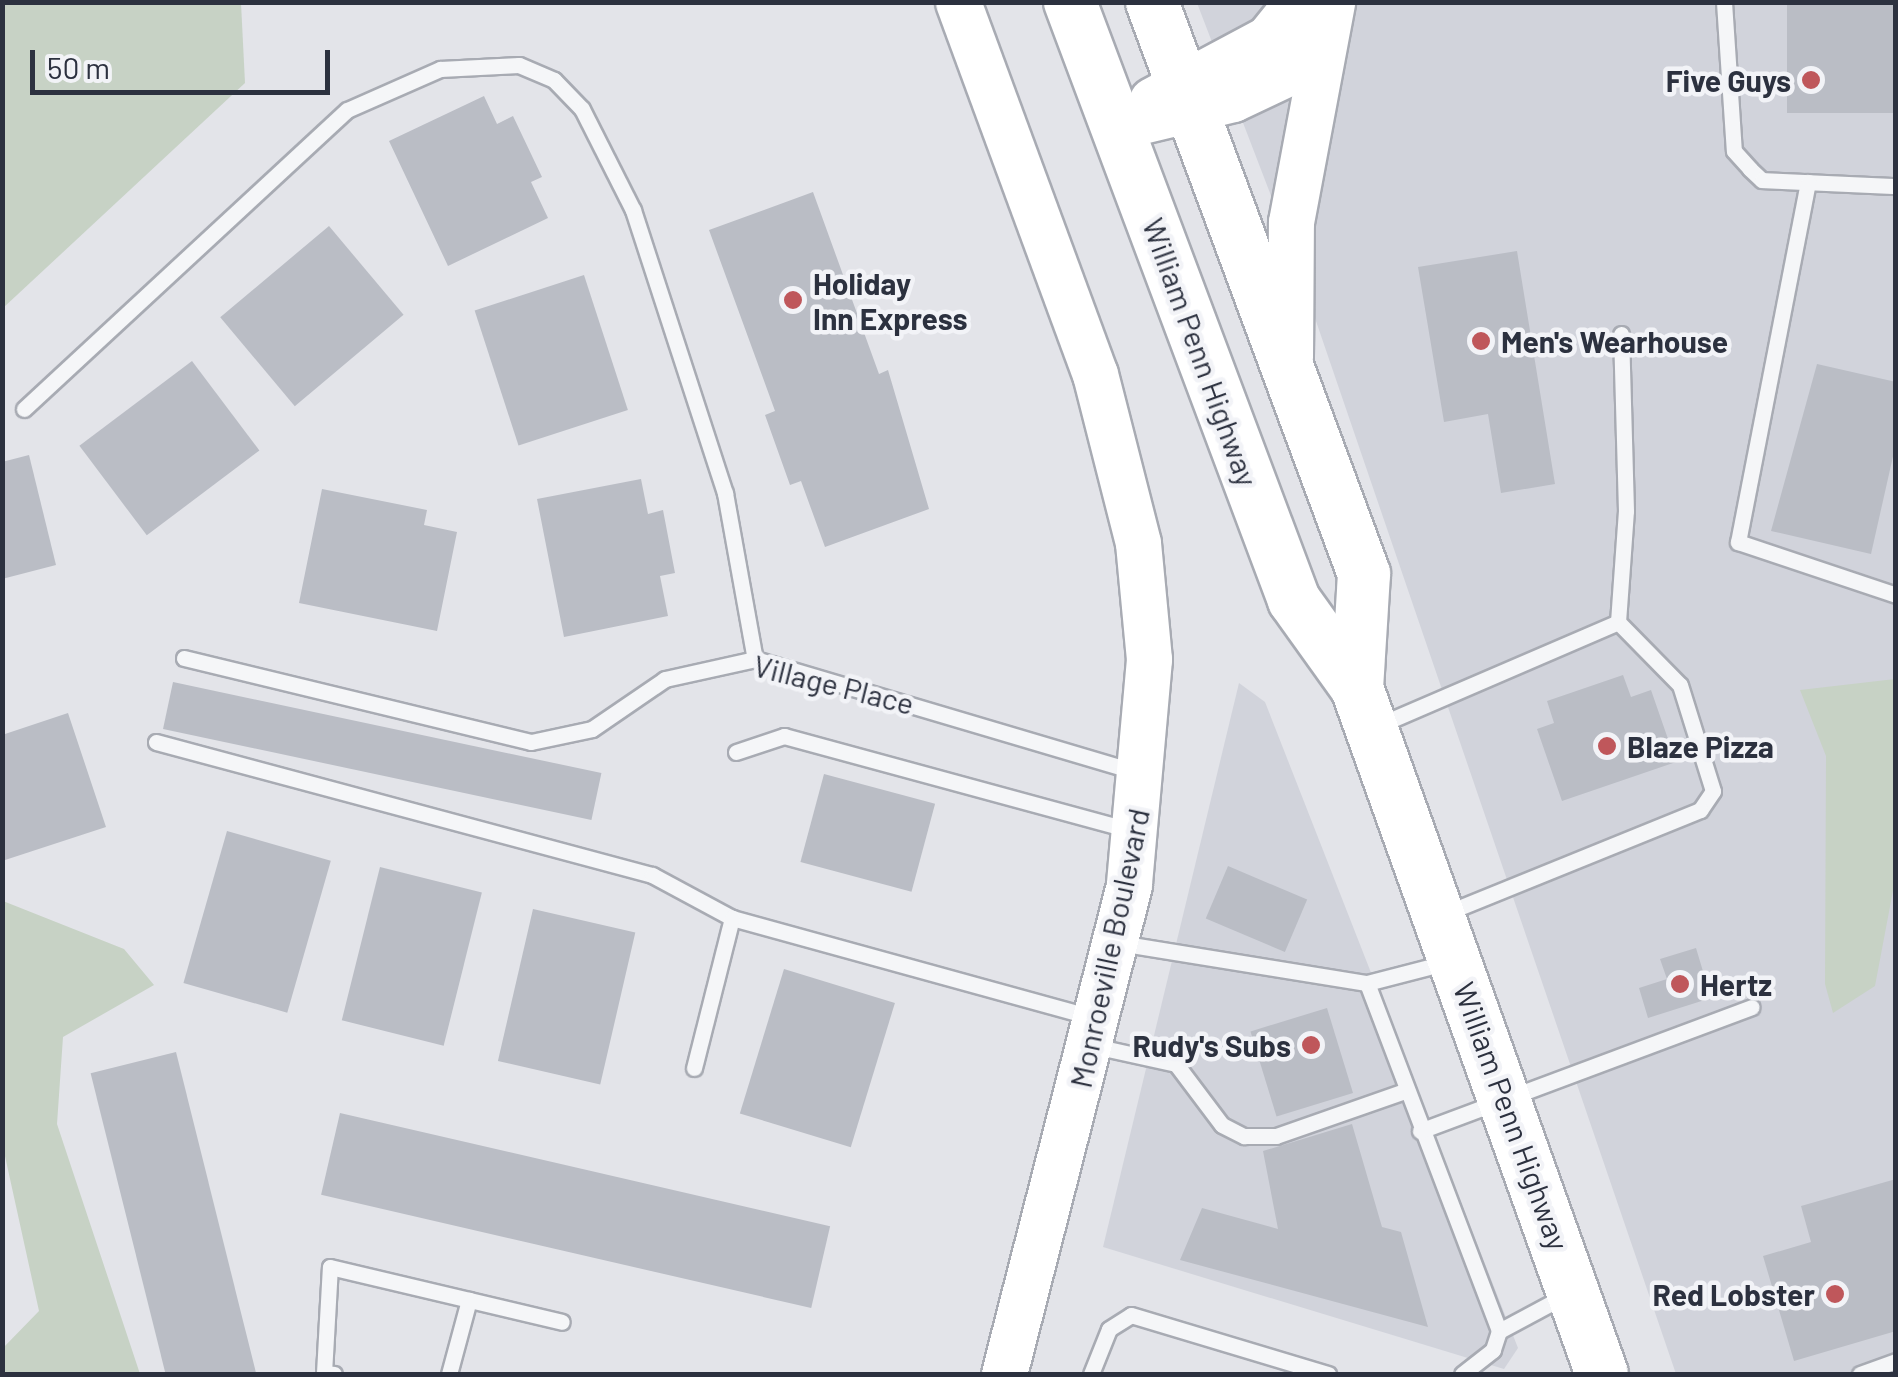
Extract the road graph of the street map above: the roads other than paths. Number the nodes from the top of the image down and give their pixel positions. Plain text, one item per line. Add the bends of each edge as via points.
1 (958, 2) edge
2 (1070, 2) edge
3 (1152, 2) edge
4 (1724, 2) edge
5 (1318, 14) edge
6 (1188, 96) junction
7 (1118, 127) junction
8 (1808, 182) junction
9 (1896, 186) edge
10 (1620, 334) dead end
11 (1290, 368) junction
12 (24, 409) dead end
13 (1896, 596) edge
14 (1618, 622) junction
15 (184, 658) dead end
16 (756, 659) junction
17 (1365, 708) junction
18 (156, 742) dead end
19 (736, 752) dead end
20 (1145, 774) junction
21 (1138, 832) junction
22 (732, 918) junction
23 (1448, 938) junction
24 (1115, 943) junction
25 (1367, 983) junction
26 (1752, 1007) dead end
27 (1093, 1031) junction
28 (694, 1068) dead end
29 (1407, 1090) junction
30 (1506, 1098) junction
31 (1420, 1132) junction
32 (1574, 1290) junction
33 (468, 1300) junction
34 (562, 1322) dead end
35 (1499, 1331) junction
36 (1896, 1360) edge
37 (1598, 1372) edge
38 (329, 1374) edge
39 (449, 1374) edge
40 (1004, 1374) edge
41 (1092, 1374) edge
42 (1328, 1374) edge
43 (1462, 1374) edge
44 (1860, 1374) edge

1 - 20 main road, Monroeville Boulevard via 1095,374 1126,487 1148,659
2 - 7 highway, William Penn Highway
3 - 6 highway, William Penn Highway
4 - 8 lane via 1734,151 1762,180
5 - 6 main road via 1292,70
5 - 11 main road via 1292,222
6 - 7 main road
6 - 11 highway, William Penn Highway
7 - 17 highway, William Penn Highway via 1294,600
8 - 9 lane
8 - 13 lane via 1738,542
10 - 14 lane via 1626,512
11 - 17 highway, William Penn Highway via 1364,574
12 - 16 lane via 346,110 440,69 519,64 554,80 582,109 632,210 725,493
14 - 17 lane
14 - 23 lane via 1680,685 1713,791 1678,824
15 - 16 lane, Village Place via 531,742 592,729 665,679
16 - 20 lane, Village Place
17 - 23 highway, William Penn Highway
18 - 22 lane via 652,875
19 - 21 lane via 784,736
20 - 21 main road, Monroeville Boulevard
21 - 24 main road, Monroeville Boulevard
22 - 27 lane
22 - 28 lane
23 - 25 lane
23 - 30 highway, William Penn Highway
24 - 25 lane
24 - 27 main road, Monroeville Boulevard
25 - 29 lane
26 - 30 lane
27 - 29 lane via 1176,1064 1222,1126 1244,1136 1276,1136
27 - 40 main road, Monroeville Boulevard
29 - 31 lane
30 - 31 lane
30 - 32 highway, William Penn Highway
31 - 35 lane
32 - 35 lane
32 - 37 highway, William Penn Highway
33 - 34 lane
33 - 38 lane via 330,1267
33 - 39 lane
35 - 43 lane via 1493,1350
36 - 44 lane
41 - 42 lane via 1109,1329 1131,1315

